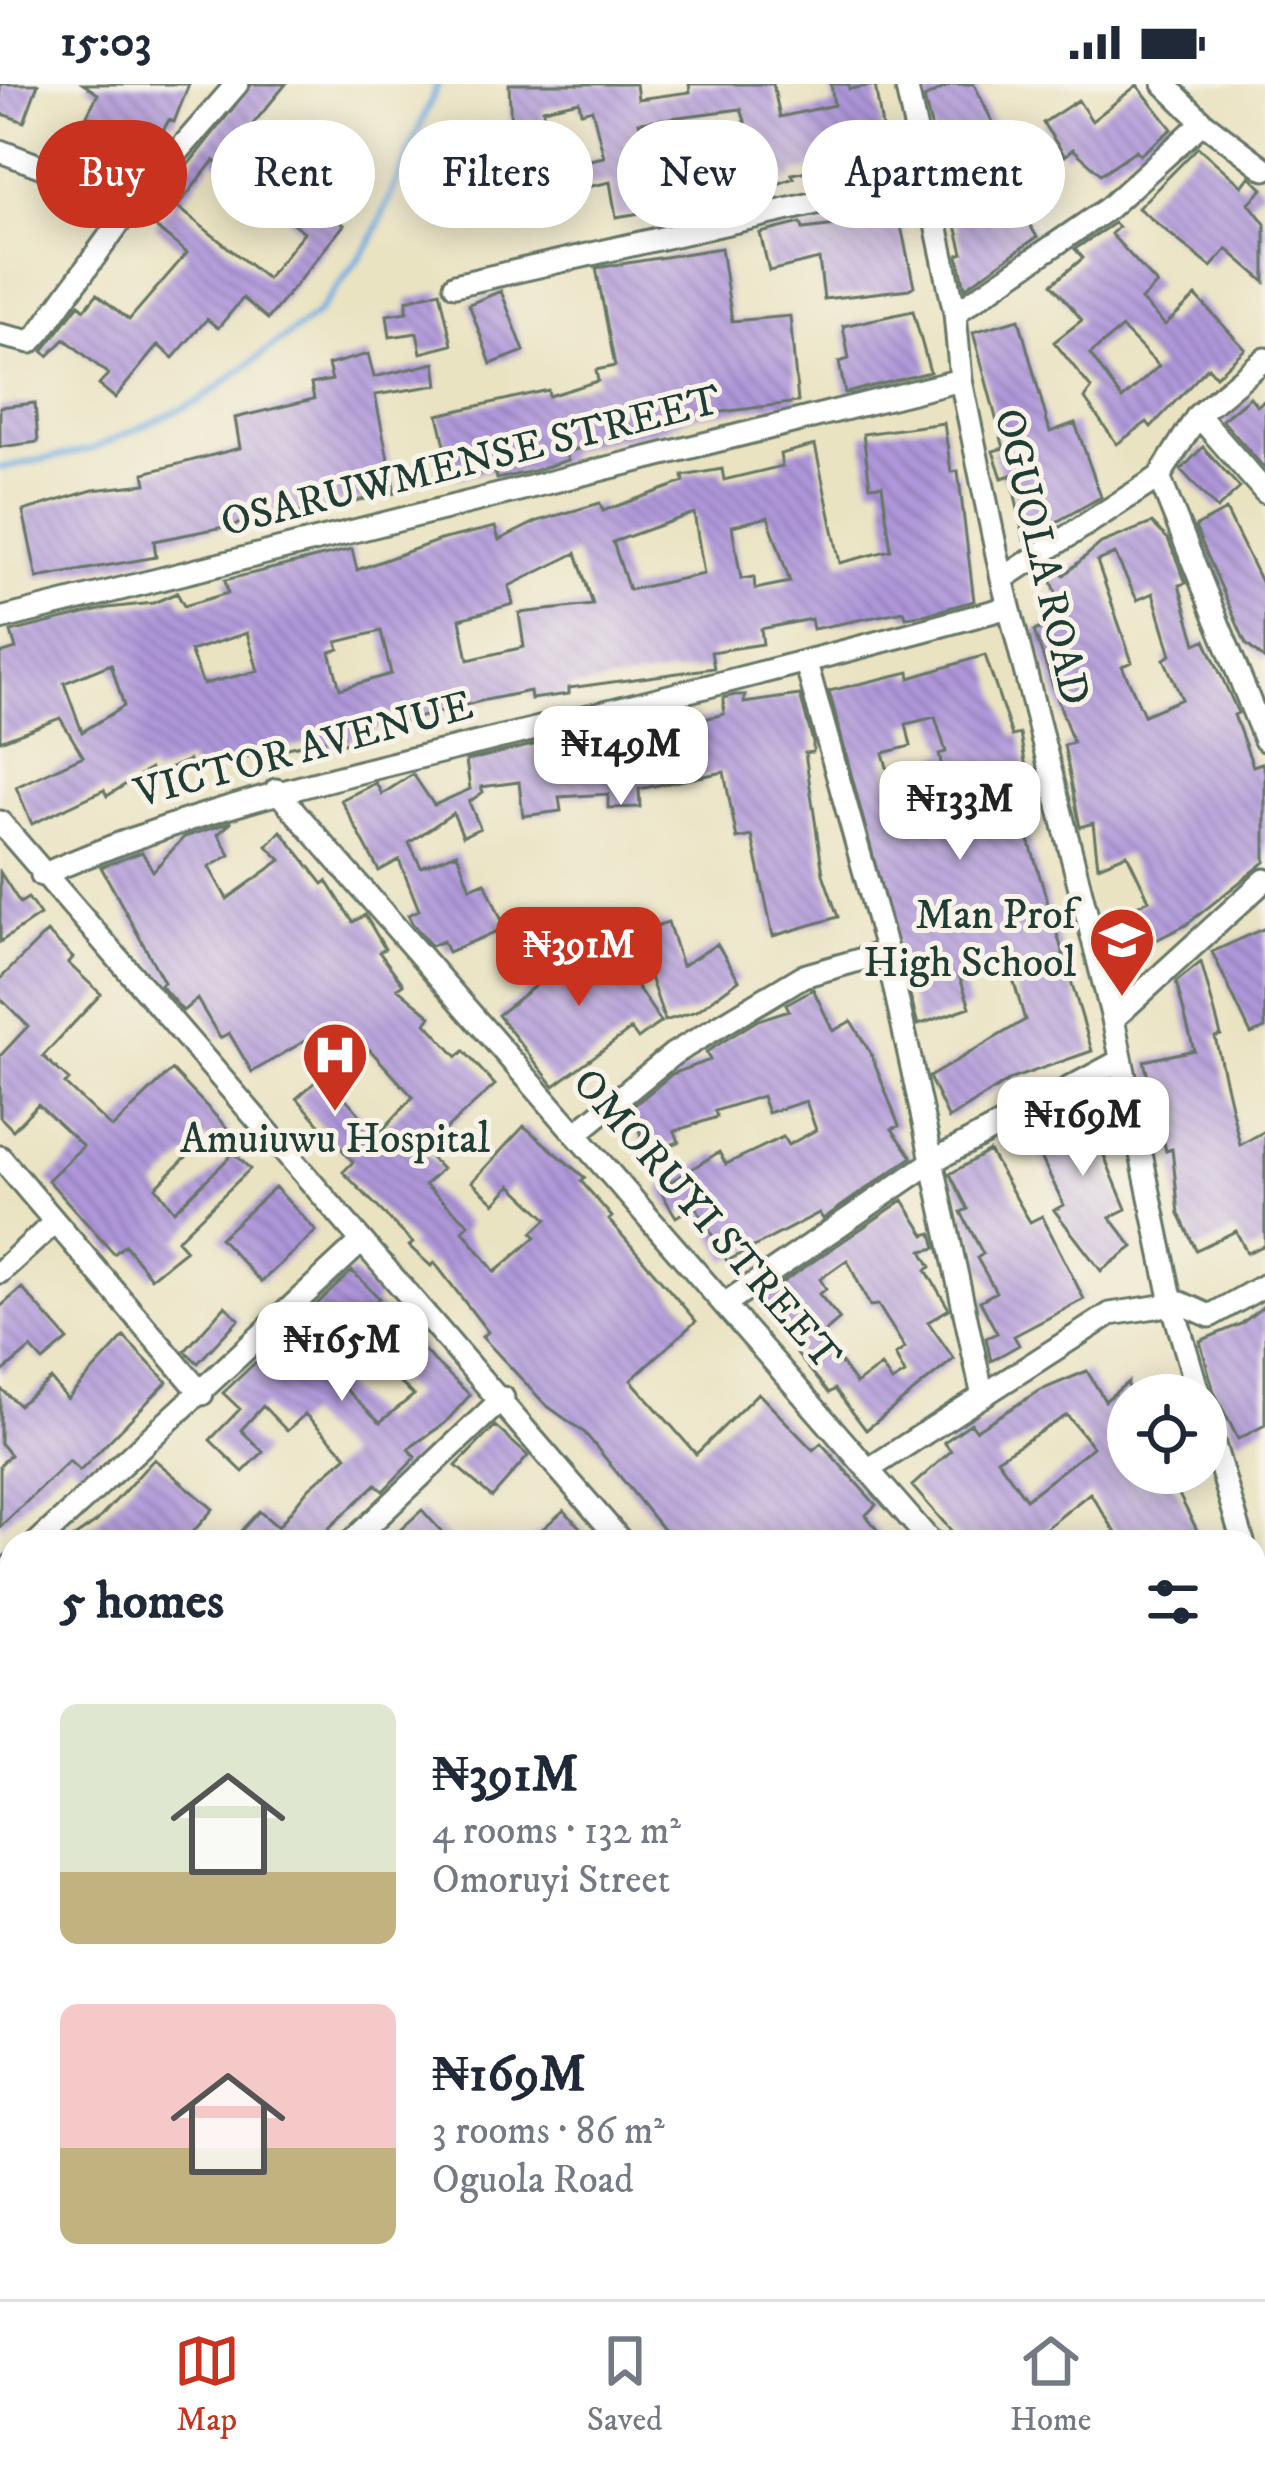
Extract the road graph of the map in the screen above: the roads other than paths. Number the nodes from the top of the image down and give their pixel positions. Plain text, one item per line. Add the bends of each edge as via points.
1 (237, 84) edge
2 (906, 84) edge
3 (1164, 84) edge
4 (912, 120) edge
5 (1203, 122) junction
6 (187, 141) edge
7 (0, 151) edge
8 (1263, 162) edge
9 (36, 165) edge
10 (802, 206) edge
11 (115, 228) edge
12 (934, 228) edge
13 (455, 285) dead end
14 (955, 313) junction
15 (0, 335) edge
16 (1265, 359) edge
17 (961, 380) junction
18 (1198, 415) junction
19 (1159, 478) junction
20 (1265, 492) edge
21 (1002, 579) junction
22 (1009, 608) junction
23 (0, 619) edge
24 (806, 663) junction
25 (1265, 740) edge
26 (276, 790) junction
27 (0, 823) edge
28 (42, 874) junction
29 (1265, 880) edge
30 (887, 952) junction
31 (1113, 1019) junction
32 (1120, 1061) junction
33 (578, 1132) junction
34 (0, 1157) edge
35 (933, 1161) junction
36 (55, 1222) junction
37 (359, 1244) junction
38 (0, 1272) edge
39 (1265, 1285) edge
40 (726, 1303) junction
41 (1172, 1304) junction
42 (1193, 1374) edge
43 (982, 1392) junction
44 (202, 1394) junction
45 (503, 1398) junction
46 (869, 1469) junction
47 (1227, 1488) edge
48 (51, 1530) edge
49 (364, 1530) edge
50 (612, 1530) edge
51 (922, 1530) edge
52 (1239, 1530) edge

1 - 6 street
2 - 4 street, OGUOLA ROAD
3 - 5 street
5 - 8 street
5 - 14 street via 1107,209
7 - 9 street
10 - 13 street
11 - 15 street via 31,342
12 - 14 street, OGUOLA ROAD
14 - 17 street, OGUOLA ROAD
16 - 18 street
17 - 21 street, OGUOLA ROAD
17 - 23 street, OSARUWMENSE STREET
18 - 19 street
18 - 20 street
19 - 21 street
19 - 25 street
21 - 22 street, OGUOLA ROAD
22 - 24 street, VICTOR AVENUE
22 - 31 street, OGUOLA ROAD
24 - 26 street, VICTOR AVENUE
24 - 30 street
26 - 28 street, VICTOR AVENUE via 139,832
26 - 33 street, OMORUYI STREET
27 - 28 street
28 - 37 street
29 - 31 street
30 - 33 street via 803,976 673,1054
30 - 35 street
31 - 32 street, OGUOLA ROAD
32 - 35 street
32 - 41 street, OGUOLA ROAD
33 - 40 street, OMORUYI STREET
34 - 36 street
35 - 40 street
35 - 43 street
36 - 38 street
36 - 44 street
37 - 44 street
37 - 45 street
39 - 41 street via 1210,1316
40 - 46 street, OMORUYI STREET
41 - 42 street, OGUOLA ROAD
41 - 43 street via 1110,1314
43 - 46 street
44 - 48 street
45 - 49 street
45 - 50 street
46 - 51 street, OMORUYI STREET
47 - 52 street

